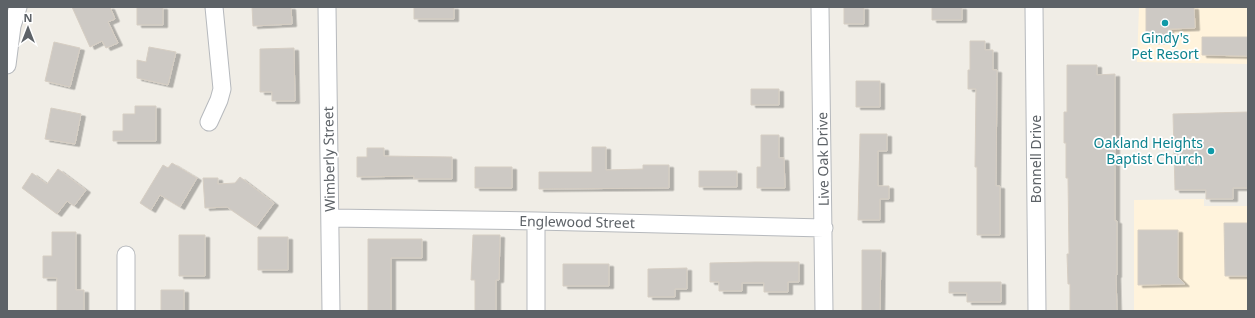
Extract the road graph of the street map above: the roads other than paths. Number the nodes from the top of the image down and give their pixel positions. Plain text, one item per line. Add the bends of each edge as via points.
1 (18, 7) edge
2 (214, 7) edge
3 (326, 7) edge
4 (820, 7) edge
5 (1034, 7) edge
6 (7, 65) edge
7 (209, 122) dead end
8 (330, 218) junction
9 (536, 220) junction
10 (824, 228) junction
11 (126, 255) dead end
12 (126, 311) edge
13 (330, 311) edge
14 (536, 311) edge
15 (824, 311) edge
16 (1037, 311) edge

1 - 6 street via 12,26
2 - 7 street via 222,89 220,100
3 - 8 street, Wimberly Street
4 - 10 street, Live Oak Drive
5 - 16 street, Bonnell Drive
8 - 9 street, Englewood Street
8 - 13 street, Wimberly Street
9 - 10 street, Englewood Street
9 - 14 street
10 - 15 street, Live Oak Drive
11 - 12 street

